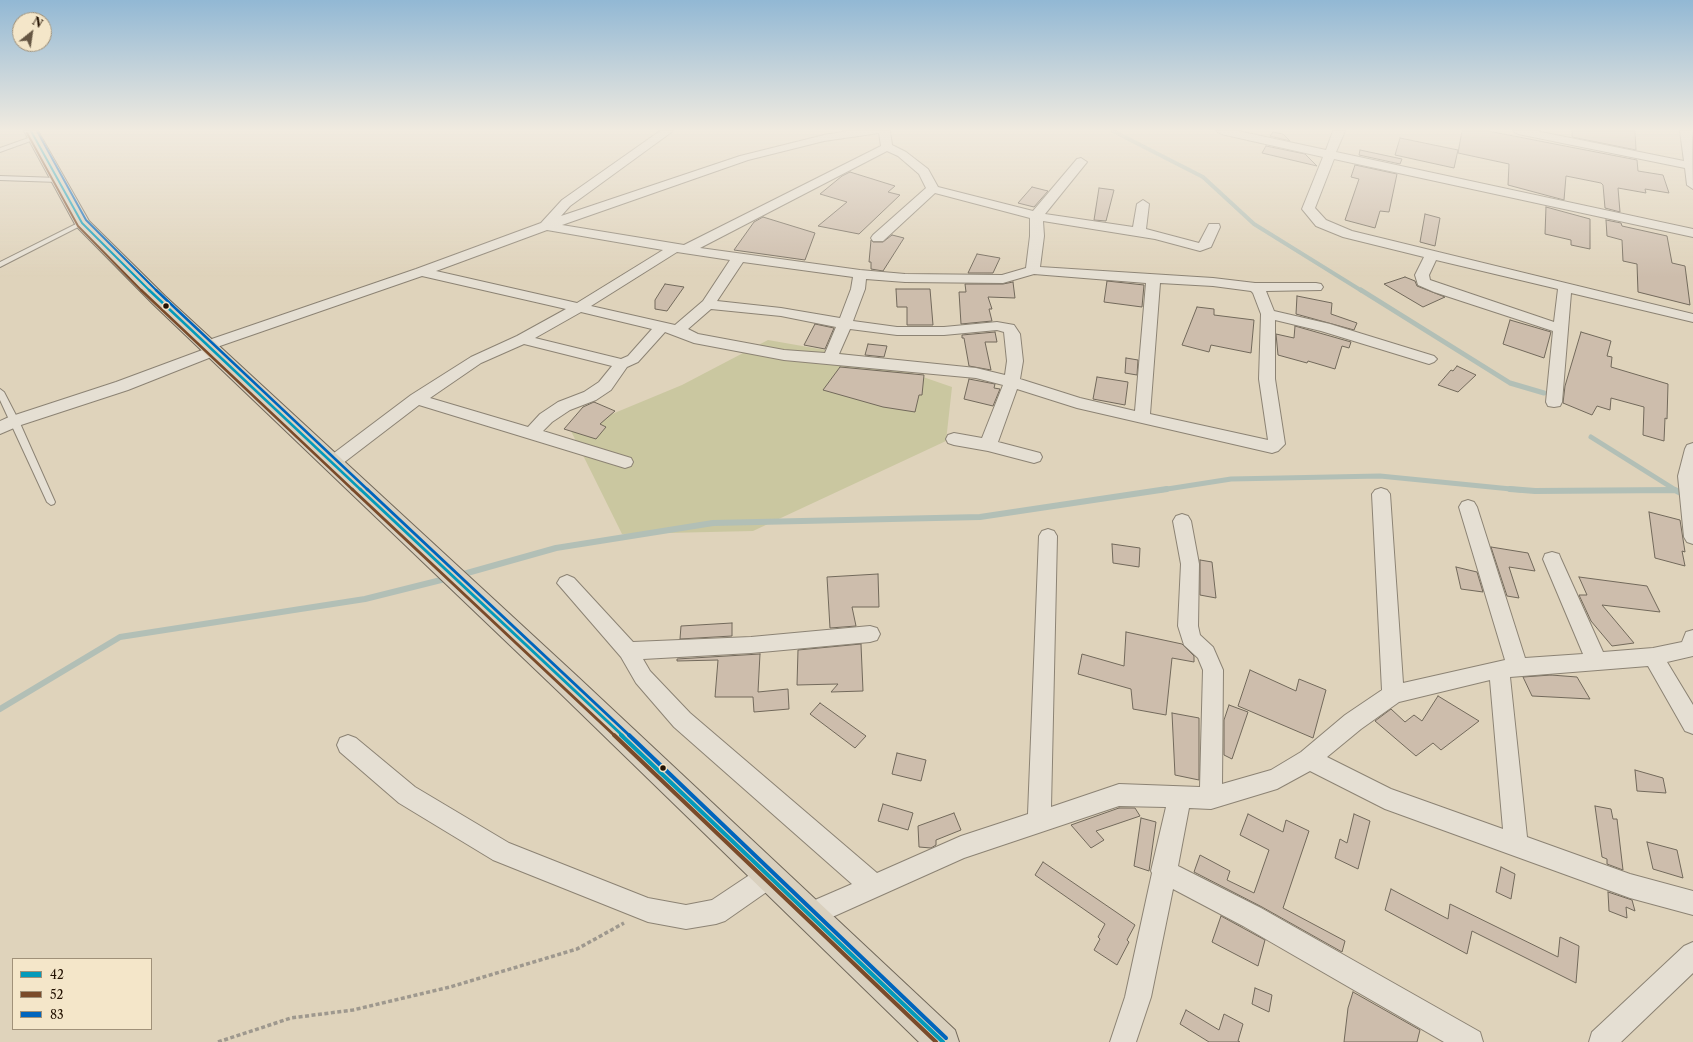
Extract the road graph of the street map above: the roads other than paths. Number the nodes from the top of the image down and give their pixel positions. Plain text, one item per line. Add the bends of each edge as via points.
1 (47, 180) edge
2 (58, 180) joint
3 (599, 180) edge
4 (681, 180) edge
5 (820, 180) edge
6 (928, 180) edge
7 (1066, 180) edge
8 (1320, 180) edge
9 (1443, 180) edge
10 (933, 189) junction
11 (1143, 204) dead end
12 (1036, 216) junction
13 (82, 223) junction
14 (545, 226) junction
15 (1214, 227) dead end
16 (1139, 232) junction
17 (1693, 234) edge
18 (878, 238) dead end
19 (681, 248) junction
20 (1432, 255) junction
21 (739, 257) junction
22 (0, 265) edge
23 (1034, 270) junction
24 (421, 272) junction
25 (860, 274) junction
26 (1153, 279) junction
27 (1565, 286) junction
28 (1255, 287) junction
29 (1316, 287) dead end
30 (708, 304) junction
31 (580, 307) junction
32 (1268, 314) junction
33 (1693, 318) edge
34 (845, 323) junction
35 (662, 326) junction
36 (1561, 329) junction
37 (678, 330) junction
38 (522, 339) junction
39 (211, 348) junction
40 (830, 358) junction
41 (1429, 359) dead end
42 (622, 364) junction
43 (1012, 382) junction
44 (0, 392) edge
45 (417, 399) junction
46 (1554, 402) dead end
47 (1142, 418) junction
48 (15, 421) junction
49 (0, 428) edge
50 (531, 434) junction
51 (954, 439) dead end
52 (988, 445) junction
53 (1693, 449) edge
54 (1034, 457) dead end
55 (624, 462) dead end
56 (332, 463) junction
57 (1381, 494) dead end
58 (51, 502) dead end
59 (1468, 507) dead end
60 (1182, 521) dead end
61 (1692, 529) edge
62 (1048, 536) dead end
63 (1552, 559) dead end
64 (567, 583) dead end
65 (870, 634) dead end
66 (1693, 638) edge
67 (628, 651) junction
68 (1653, 657) junction
69 (1597, 662) junction
70 (1508, 668) junction
71 (1393, 694) junction
72 (1693, 724) edge
73 (348, 746) dead end
74 (1308, 759) junction
75 (1180, 797) junction
76 (1211, 798) junction
77 (1039, 822) junction
78 (1516, 846) junction
79 (1163, 871) junction
80 (769, 876) junction
81 (874, 887) junction
82 (1693, 903) edge
83 (810, 915) junction
84 (1693, 955) edge
85 (943, 1042) edge
86 (1123, 1042) edge
87 (1470, 1042) edge
88 (1602, 1042) edge

1 - 2 lane
2 - 13 highway
3 - 14 street via 566,203
4 - 14 street
5 - 19 street
6 - 10 street
7 - 12 street
8 - 20 street via 1308,209 1321,223 1348,234
9 - 17 street
10 - 12 street
10 - 18 street
11 - 16 street
12 - 16 street
12 - 23 street
13 - 22 lane
13 - 39 highway
14 - 19 street
14 - 24 street
15 - 16 street via 1206,244 1200,247 1156,234
19 - 21 street
19 - 31 street
20 - 27 street
20 - 36 street via 1422,275 1423,282
21 - 25 street
21 - 30 street
23 - 25 street via 1003,279 905,278
23 - 26 street
24 - 31 street
24 - 39 street
25 - 34 street via 858,289
26 - 28 street
26 - 47 street
27 - 33 street
27 - 36 street
28 - 29 street
28 - 32 street via 1260,292
30 - 34 street via 781,312
30 - 37 street
31 - 35 street
31 - 38 street
32 - 41 street via 1325,327
32 - 47 street via 1266,379 1277,444 1272,447
34 - 40 street
34 - 43 street via 897,331 944,331 996,326 1009,328 1013,334 1015,361
35 - 37 street
35 - 42 street via 633,359
36 - 46 street
37 - 40 street via 694,338 784,355
38 - 42 street
38 - 45 street via 476,360
39 - 48 street via 122,386
39 - 56 highway
40 - 43 street via 976,373
42 - 50 street via 605,386 590,396 564,406 546,418
43 - 47 street via 1077,403
43 - 52 street
44 - 48 lane
45 - 50 street
45 - 56 street
48 - 49 street
48 - 58 lane
50 - 55 street
51 - 52 street
52 - 54 street
53 - 61 street via 1687,476
56 - 80 highway
57 - 71 street
59 - 70 street
60 - 76 street via 1190,564 1188,626 1191,639 1206,653 1213,670
62 - 77 street
63 - 69 street
64 - 67 street
65 - 67 street via 751,645
66 - 68 street via 1691,648
67 - 81 street via 643,677 682,720
68 - 69 street
68 - 72 street
69 - 70 street
70 - 71 street
70 - 78 street
71 - 74 street via 1353,722
73 - 80 street via 407,795 501,852 648,910 686,917 716,912
74 - 76 street via 1277,778
74 - 78 street via 1385,798
75 - 76 street
75 - 77 street via 1119,795
75 - 79 street
77 - 81 street via 961,848
78 - 82 street via 1630,886
79 - 86 street via 1138,998
79 - 87 street via 1252,917
80 - 83 highway
81 - 83 street
83 - 85 highway
84 - 88 street

